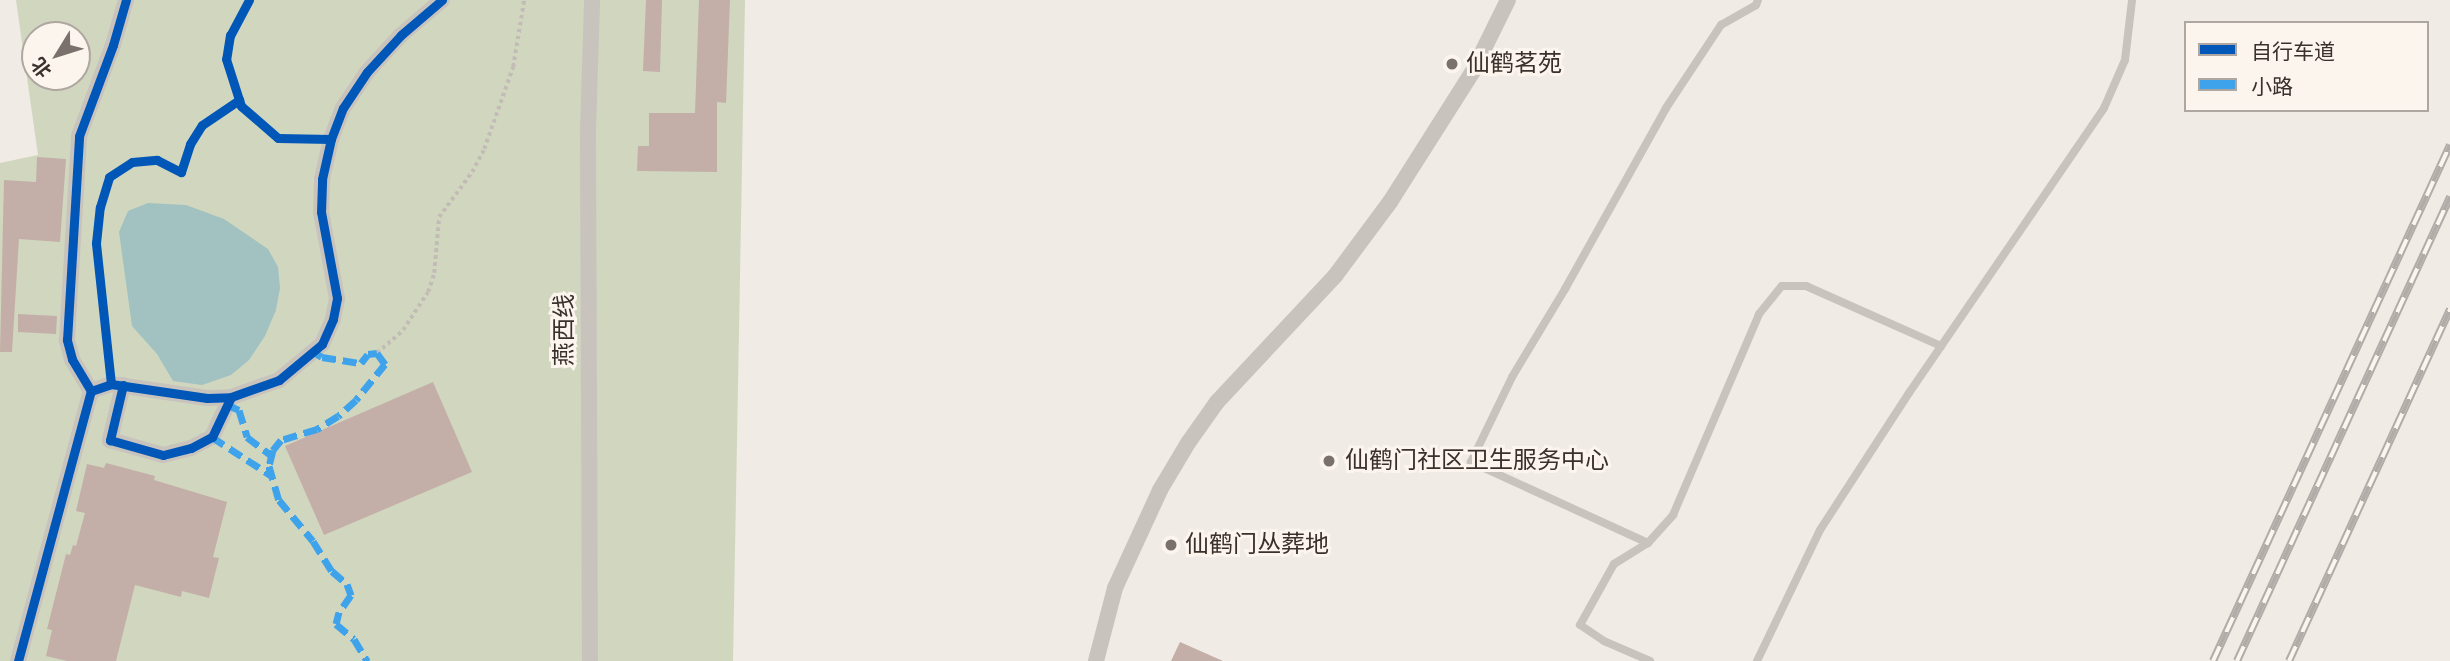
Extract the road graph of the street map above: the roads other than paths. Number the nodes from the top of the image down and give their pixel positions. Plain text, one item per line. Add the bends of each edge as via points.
1 (126, 0) edge
2 (442, 0) edge
3 (592, 0) edge
4 (1508, 0) edge
5 (1758, 0) edge
6 (2132, 0) edge
7 (1941, 346) junction
8 (123, 385) junction
9 (91, 391) junction
10 (231, 397) junction
11 (1647, 543) junction
12 (18, 661) edge
13 (590, 661) edge
14 (1096, 661) edge
15 (1650, 661) edge
16 (1757, 661) edge

1 - 9 street via 79,136 67,340 72,359
2 - 10 street via 367,72 343,108 331,139 321,212 337,298 322,344 279,380
3 - 13 street, 燕西线 via 588,130
4 - 14 street via 1473,71 1390,202 1335,275 1217,402 1188,443 1160,490 1115,588
5 - 11 lane via 1721,25 1666,108 1512,377 1471,462
6 - 7 lane via 2125,60 2104,108
7 - 11 lane via 1807,286 1782,286 1759,314 1673,515
7 - 16 lane via 1820,530
8 - 9 street
8 - 10 street via 207,398
8 - 10 street via 110,440 163,455 212,437
9 - 12 street
11 - 15 lane via 1614,564 1580,625

